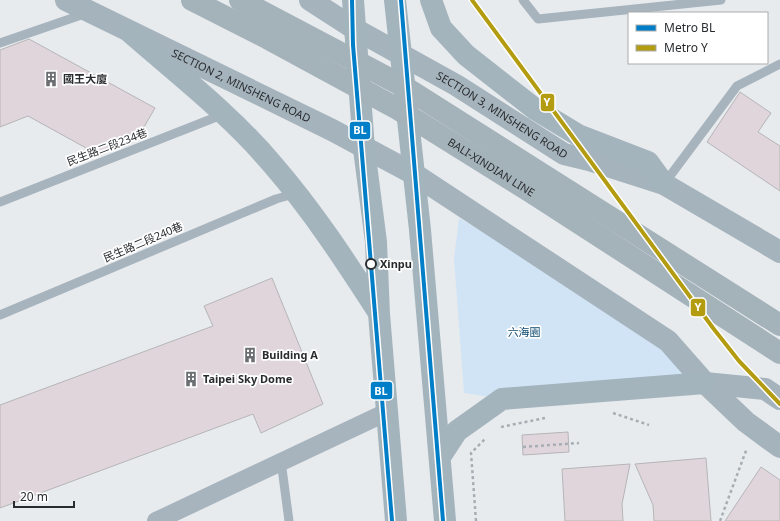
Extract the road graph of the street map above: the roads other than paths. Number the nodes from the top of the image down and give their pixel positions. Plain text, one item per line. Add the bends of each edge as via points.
1 (66, 0) edge
2 (192, 0) edge
3 (240, 0) edge
4 (310, 0) edge
5 (353, 0) edge
6 (395, 0) edge
7 (430, 0) edge
8 (523, 0) edge
9 (721, 0) edge
10 (710, 1) edge
11 (90, 12) junction
12 (355, 29) junction
13 (131, 33) junction
14 (0, 43) edge
15 (400, 52) junction
16 (780, 64) edge
17 (224, 114) junction
18 (364, 149) junction
19 (414, 174) junction
20 (664, 184) junction
21 (297, 193) junction
22 (0, 202) edge
23 (780, 252) edge
24 (379, 314) junction
25 (0, 315) edge
26 (780, 325) edge
27 (780, 353) edge
28 (705, 383) junction
29 (780, 398) edge
30 (387, 412) junction
31 (780, 447) edge
32 (440, 457) junction
33 (281, 461) junction
34 (182, 515) edge
35 (156, 521) edge
36 (289, 521) edge
37 (396, 521) edge
38 (445, 521) edge

1 - 11 main road, SECTION 2, MINSHENG ROAD
2 - 27 highway, BALI-XINDIAN LINE, bridge via 396,108
3 - 26 highway, BALI-XINDIAN LINE, bridge via 404,86
4 - 12 main road
5 - 12 main road
6 - 15 main road
7 - 20 main road via 442,28 471,59 535,109 578,135 648,162
8 - 10 lane via 538,19
9 - 10 lane
11 - 13 main road, SECTION 2, MINSHENG ROAD
11 - 14 lane
12 - 15 main road
12 - 18 main road
13 - 17 main road
13 - 18 main road, SECTION 2, MINSHENG ROAD via 332,130
15 - 19 main road
15 - 20 main road, SECTION 3, MINSHENG ROAD via 456,84 564,154
16 - 20 lane via 737,86
17 - 21 main road
17 - 22 lane, 民生路二段234巷
18 - 19 main road, SECTION 2, MINSHENG ROAD
18 - 24 main road via 376,242
19 - 28 main road via 668,342
19 - 32 main road
20 - 23 main road, SECTION 3, MINSHENG ROAD
21 - 24 main road via 333,242
21 - 25 lane, 民生路二段240巷 via 276,199
24 - 30 main road
28 - 29 main road via 765,389
28 - 31 main road via 746,422
28 - 32 main road via 502,399 457,430
30 - 33 street
30 - 37 main road
32 - 38 main road
33 - 34 street
33 - 36 lane
34 - 35 street

